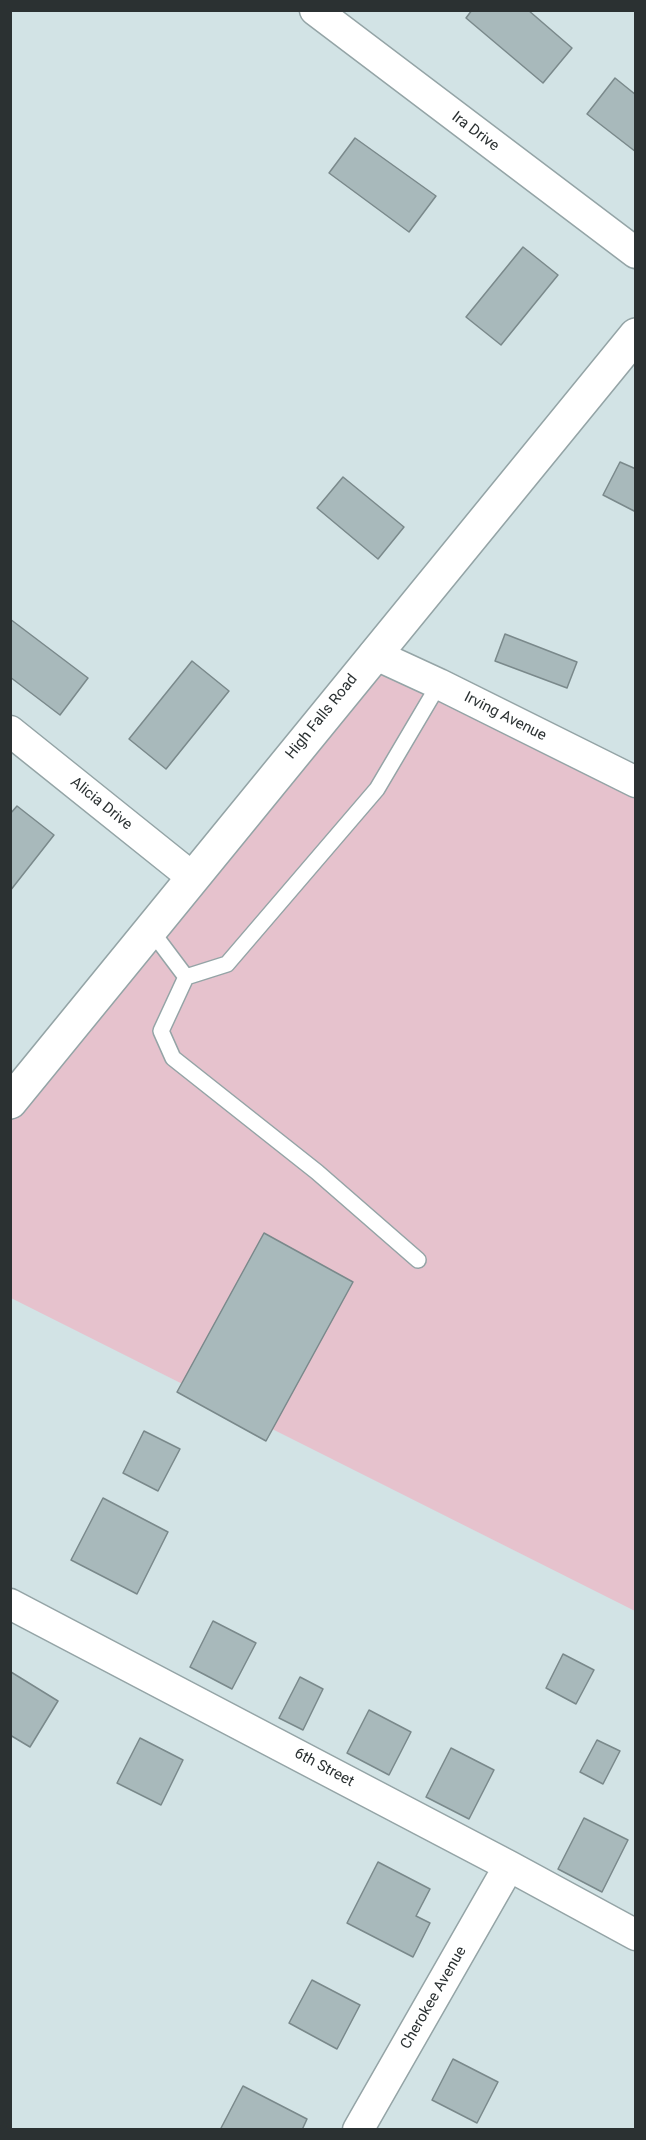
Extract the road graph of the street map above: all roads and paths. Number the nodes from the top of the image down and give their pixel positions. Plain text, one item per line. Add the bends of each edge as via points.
1 (315, 10) edge
2 (636, 253) edge
3 (636, 335) edge
4 (374, 654) junction
5 (439, 684) junction
6 (10, 731) edge
7 (636, 782) edge
8 (192, 877) junction
9 (150, 929) junction
10 (186, 977) junction
11 (10, 1102) edge
12 (418, 1260) dead end
13 (10, 1604) edge
14 (509, 1866) junction
15 (636, 1935) edge
16 (358, 2130) edge

1 - 2 street, Ira Drive
3 - 4 street, High Falls Road
4 - 5 street, Irving Avenue
4 - 8 street, High Falls Road
5 - 7 street, Irving Avenue
5 - 10 lane via 377,789 227,964
6 - 8 street, Alicia Drive
8 - 9 street, High Falls Road
9 - 10 lane
9 - 11 street, High Falls Road
10 - 12 lane via 161,1030 173,1058 317,1172
13 - 14 street, 6th Street
14 - 15 street, 6th Street
14 - 16 street, Cherokee Avenue

